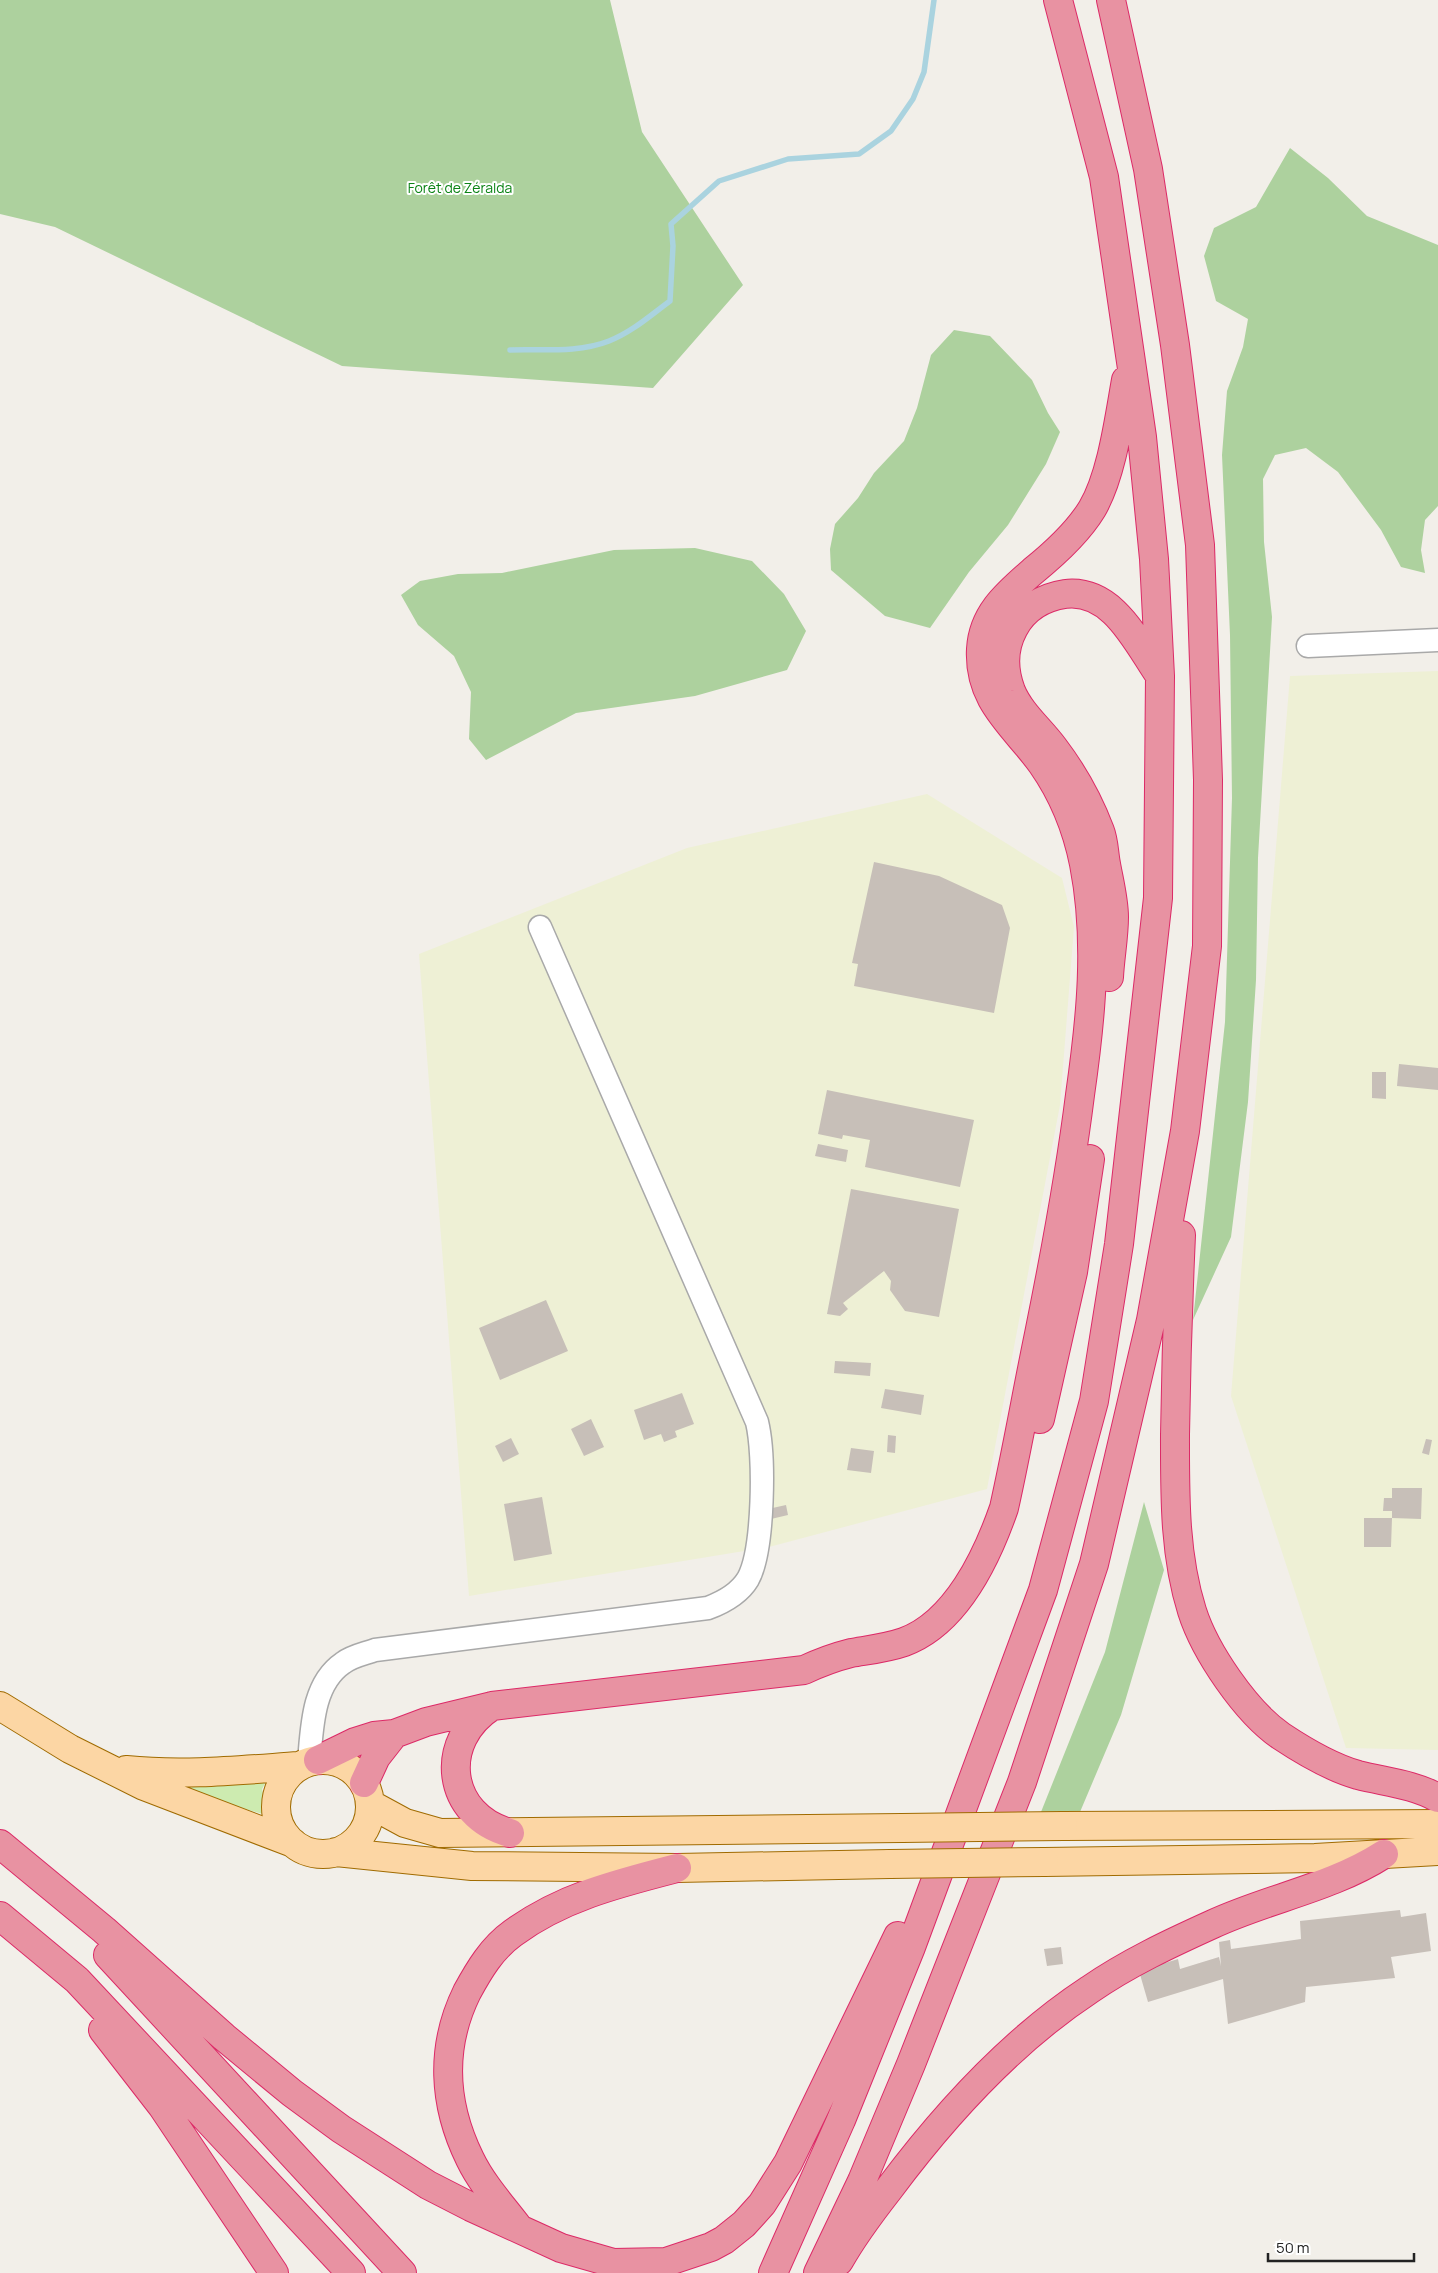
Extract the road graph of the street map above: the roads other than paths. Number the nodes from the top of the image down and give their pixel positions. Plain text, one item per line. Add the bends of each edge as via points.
1 (1058, 0) edge
2 (1111, 0) edge
3 (1130, 356) junction
4 (1438, 640) edge
5 (1308, 646) dead end
6 (1160, 676) junction
7 (540, 927) dead end
8 (1185, 1131) junction
9 (804, 1670) junction
10 (0, 1706) edge
11 (492, 1706) junction
12 (394, 1734) junction
13 (309, 1763) junction
14 (110, 1768) junction
15 (367, 1794) junction
16 (1438, 1798) edge
17 (1438, 1824) edge
18 (510, 1833) junction
19 (293, 1843) junction
20 (0, 1844) edge
21 (1438, 1851) edge
22 (336, 1852) junction
23 (1384, 1854) junction
24 (0, 1855) edge
25 (677, 1868) junction
26 (938, 1877) junction
27 (0, 1916) edge
28 (20, 1934) junction
29 (522, 2232) junction
30 (274, 2273) edge
31 (351, 2273) edge
32 (402, 2273) edge
33 (773, 2273) edge
34 (818, 2273) edge
35 (832, 2273) edge

1 - 3 highway via 1104,177
2 - 8 highway via 1148,169 1175,345 1200,545 1208,780 1208,946
3 - 6 highway via 1154,559
3 - 9 highway via 1112,452 1092,509 1055,551 996,606 984,631 981,647 984,679 996,707 1042,765 1072,822 1089,892 1093,951 1083,1073 1066,1195 1004,1508 980,1563 950,1609 933,1626 902,1642 849,1654
4 - 5 street
6 - 9 highway via 1117,615 1091,597 1071,594 1042,601 1018,621 1008,640 1008,678 1017,703 1073,776 1101,833 1114,916 1094,1134 1073,1272 1014,1529 1003,1557 972,1610 947,1638 925,1650 843,1672
6 - 26 highway via 1158,898 1120,1244 1094,1401 1043,1590
7 - 13 street via 758,1422 762,1442 758,1546 754,1564 748,1580 736,1594 708,1608 375,1650 352,1658 334,1670 320,1694 313,1717
8 - 16 highway via 1176,1368 1175,1520 1192,1612 1216,1661 1243,1700 1279,1734 1332,1766 1416,1788
8 - 34 highway via 1151,1320 1094,1564 1022,1782 911,2064 862,2181
9 - 11 highway
10 - 14 main road via 70,1749
11 - 12 highway via 426,1722
11 - 18 highway via 466,1730 457,1752 456,1776 464,1799 479,1818
12 - 13 highway via 354,1742
12 - 15 highway via 376,1757
13 - 14 main road via 175,1773
13 - 15 main road via 334,1761 349,1768
13 - 19 main road via 283,1782 276,1803 280,1825
14 - 19 main road via 144,1786
15 - 18 main road via 387,1815 423,1829 447,1833
15 - 22 main road via 367,1823 357,1839
17 - 18 main road, bridge
19 - 22 main road via 313,1852
20 - 29 highway via 292,2093 341,2129 428,2184
21 - 23 main road
22 - 25 main road via 472,1866
23 - 25 main road, bridge via 1196,1861
23 - 35 highway via 1346,1876 1230,1916 1161,1948 1090,1989 1037,2029 961,2100 913,2156
24 - 32 highway via 92,1939
25 - 29 highway via 567,1901 518,1929 492,1951 477,1972 459,2009 449,2046 447,2084 455,2119 470,2160
26 - 29 highway via 907,1917 788,2163 762,2204 744,2224 724,2240 691,2255 666,2262 638,2264 613,2263 561,2248
26 - 33 highway via 842,2120
27 - 28 highway
28 - 30 highway via 111,2040 162,2106
28 - 31 highway via 77,1980

